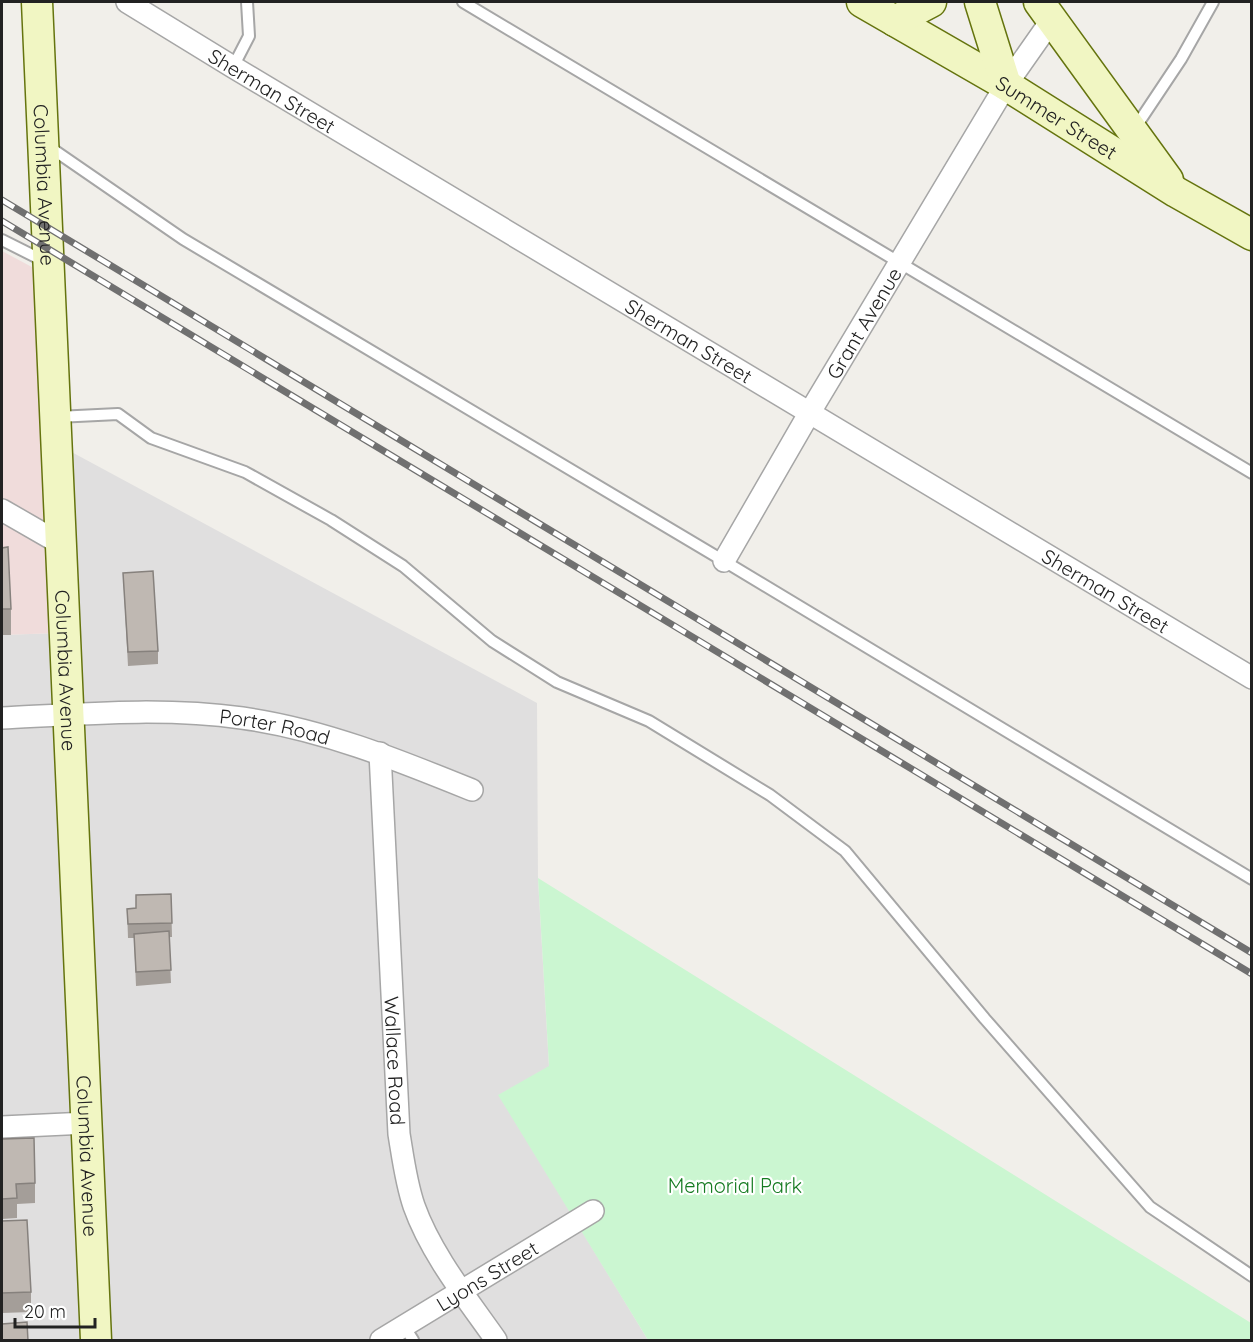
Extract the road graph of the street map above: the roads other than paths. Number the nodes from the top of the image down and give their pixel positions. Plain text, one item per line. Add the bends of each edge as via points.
1 (38, 2) edge
2 (127, 2) edge
3 (248, 2) edge
4 (463, 2) edge
5 (862, 2) edge
6 (931, 2) edge
7 (980, 2) edge
8 (1214, 2) edge
9 (1046, 10) edge
10 (895, 21) junction
11 (233, 67) junction
12 (1006, 85) junction
13 (1133, 131) junction
14 (44, 143) junction
15 (1176, 192) junction
16 (1251, 235) edge
17 (2, 240) edge
18 (900, 262) junction
19 (49, 264) junction
20 (810, 412) junction
21 (55, 417) junction
22 (1251, 473) edge
23 (2, 510) edge
24 (61, 543) junction
25 (724, 561) junction
26 (1251, 678) edge
27 (68, 715) junction
28 (2, 718) edge
29 (380, 753) junction
30 (472, 790) dead end
31 (1251, 879) edge
32 (87, 1123) junction
33 (2, 1128) edge
34 (593, 1211) dead end
35 (1251, 1276) edge
36 (462, 1291) junction
37 (409, 1333) edge
38 (96, 1341) edge
39 (381, 1341) edge
40 (496, 1341) edge

1 - 14 street, Columbia Avenue
2 - 11 street, Sherman Street
3 - 11 lane via 249,36
4 - 18 lane
5 - 10 street, Summer Street
6 - 10 street
7 - 12 street
8 - 13 lane
9 - 12 street, Grant Avenue
9 - 13 street
10 - 12 street, Summer Street
11 - 20 street, Sherman Street
12 - 15 street, Summer Street
12 - 18 street, Grant Avenue
13 - 15 street
14 - 19 street, Columbia Avenue
14 - 25 lane via 183,239
15 - 16 street, Summer Street
17 - 19 lane
18 - 20 street, Grant Avenue
18 - 22 lane
19 - 21 street, Columbia Avenue
20 - 25 street, Grant Avenue
20 - 26 street, Sherman Street
21 - 24 street, Columbia Avenue
21 - 35 lane via 118,414 151,438 245,472 403,566 492,641 557,682 649,721 770,795 845,851 1150,1207
23 - 24 street
24 - 27 street, Columbia Avenue
25 - 31 lane
27 - 28 street, Porter Road
27 - 29 street, Porter Road via 243,718
27 - 32 street, Columbia Avenue
29 - 30 street, Porter Road
29 - 36 street, Wallace Road via 399,1134 415,1208 428,1238
32 - 33 street
32 - 38 street, Columbia Avenue
34 - 36 street, Lyons Street
36 - 37 street, Lyons Street
36 - 40 street, Wallace Road
37 - 39 street, Lyons Street

